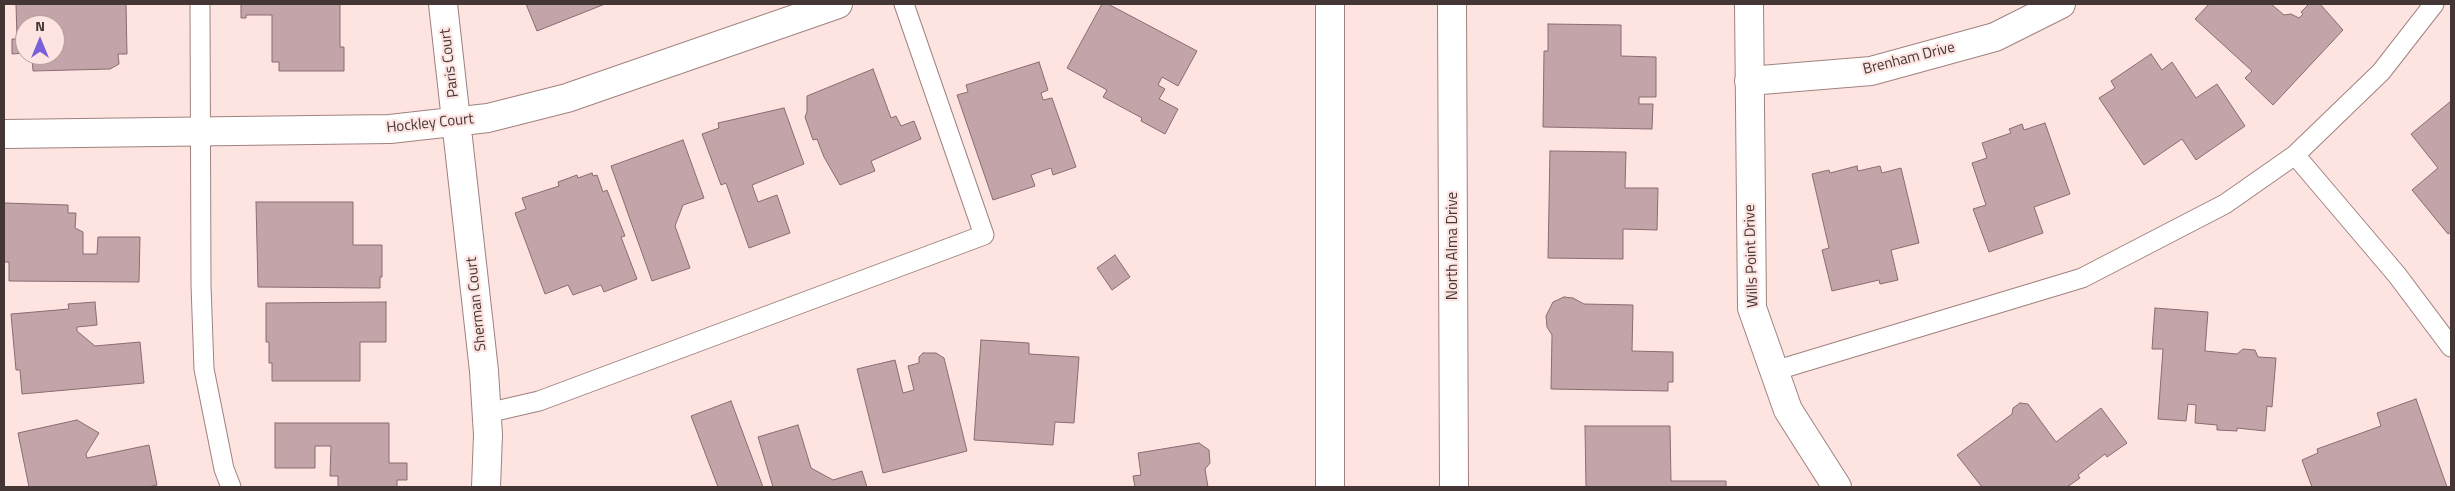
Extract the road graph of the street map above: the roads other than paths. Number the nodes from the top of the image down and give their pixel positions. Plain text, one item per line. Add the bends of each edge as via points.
1 (200, 4) edge
2 (443, 4) edge
3 (838, 4) edge
4 (904, 4) edge
5 (1330, 4) edge
6 (1452, 4) edge
7 (1749, 4) edge
8 (2060, 4) edge
9 (2434, 4) edge
10 (1749, 81) junction
11 (457, 122) junction
12 (202, 132) junction
13 (4, 134) edge
14 (2295, 155) junction
15 (2451, 347) edge
16 (1774, 371) junction
17 (487, 413) junction
18 (231, 487) edge
19 (486, 487) edge
20 (1330, 487) edge
21 (1454, 487) edge
22 (1837, 487) edge

1 - 12 lane
2 - 11 street, Paris Court
3 - 11 street, Hockley Court via 567,98 488,118
4 - 17 lane via 984,235 540,401
5 - 20 street
6 - 21 street, North Alma Drive
7 - 10 street, Wills Point Drive
8 - 10 street, Brenham Drive via 1995,37 1871,71
9 - 14 lane via 2381,72
10 - 16 street, Wills Point Drive via 1752,308
11 - 12 street, Hockley Court via 390,129
11 - 17 street, Sherman Court
12 - 13 street, Hockley Court
12 - 18 lane via 204,369 224,469
14 - 15 lane via 2397,275
14 - 16 lane via 2225,204 2082,278
16 - 22 street, Wills Point Drive via 1788,410
17 - 19 street, Sherman Court

